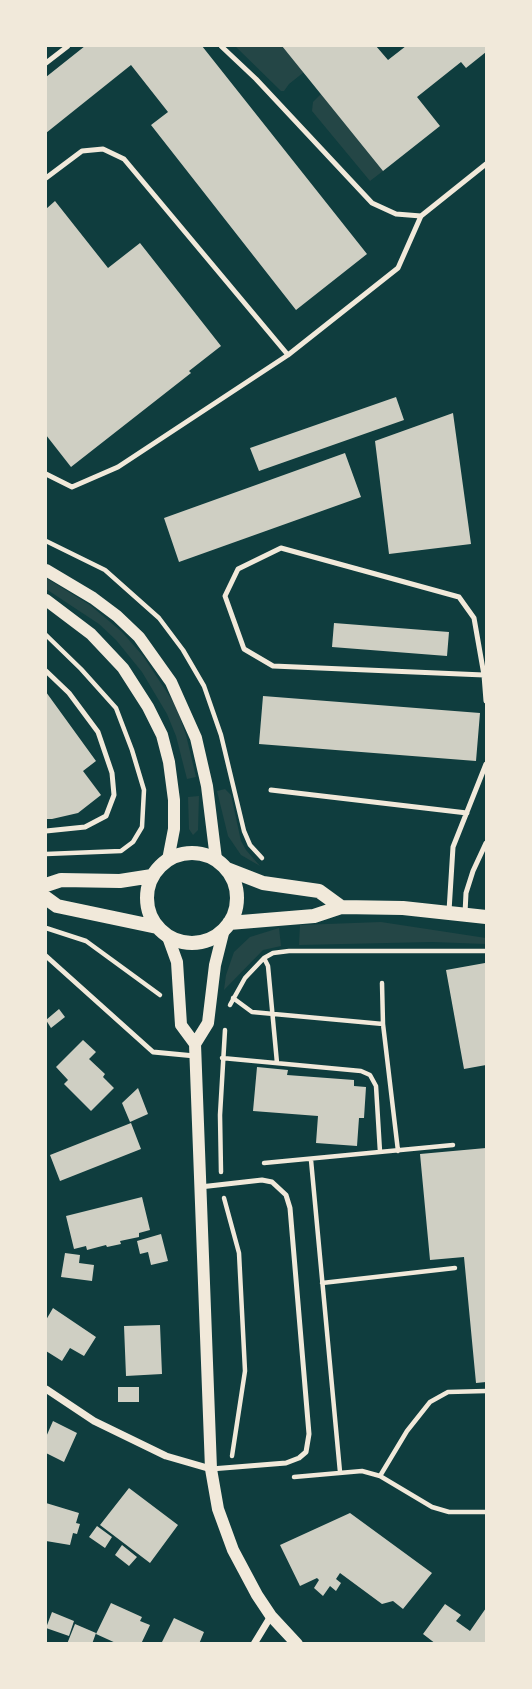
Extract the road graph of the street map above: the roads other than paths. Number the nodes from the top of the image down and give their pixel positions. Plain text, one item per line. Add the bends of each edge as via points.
1 (68, 46) edge
2 (221, 46) edge
3 (46, 64) edge
4 (486, 164) edge
5 (46, 178) edge
6 (421, 216) junction
7 (288, 355) junction
8 (46, 474) edge
9 (46, 570) edge
10 (46, 600) edge
11 (46, 671) edge
12 (484, 675) junction
13 (486, 701) edge
14 (486, 764) edge
15 (271, 789) dead end
16 (467, 813) junction
17 (46, 831) edge
18 (486, 843) edge
19 (215, 859) junction
20 (168, 860) junction
21 (228, 869) junction
22 (152, 876) junction
23 (46, 885) edge
24 (46, 898) edge
25 (341, 907) junction
26 (449, 914) junction
27 (465, 916) junction
28 (486, 917) edge
29 (227, 926) junction
30 (157, 927) junction
31 (168, 937) junction
32 (46, 956) edge
33 (195, 1050) junction
34 (200, 1187) junction
35 (46, 1389) edge
36 (211, 1469) junction
37 (271, 1616) junction
38 (254, 1643) edge
39 (298, 1643) edge

1 - 3 lane
2 - 6 lane via 372,203 396,214
4 - 6 lane
5 - 7 lane via 82,151 103,149 124,159
6 - 7 lane via 398,268
7 - 8 lane via 118,467 72,487
9 - 19 street via 117,616 139,637 171,682 196,738
10 - 20 street via 92,634 123,668 162,735 174,800
11 - 17 lane via 98,732 112,772 114,795 106,816 85,827
12 - 12 lane via 474,618 459,597 281,548 238,569 225,596 244,649 273,666
12 - 13 lane
14 - 16 lane
15 - 16 lane
16 - 26 lane via 453,847
18 - 27 lane via 472,871
19 - 20 main road via 191,852
19 - 21 main road
20 - 22 main road
21 - 25 main road via 263,883 319,891
21 - 29 main road via 237,899
22 - 23 main road via 120,881 61,880
22 - 30 main road via 146,897
24 - 30 main road via 57,906
25 - 26 main road
25 - 29 main road via 314,916
26 - 27 main road
27 - 28 main road
29 - 31 main road via 212,939 197,943
29 - 33 street via 215,965 208,1023
30 - 31 main road
31 - 33 street via 177,962 181,1025
32 - 33 lane via 153,1052
33 - 34 street
34 - 36 street
34 - 36 lane via 262,1181 272,1182 286,1195 309,1434 306,1452 286,1463
35 - 36 street via 94,1421 166,1456
36 - 37 street via 230,1543
37 - 38 street
37 - 39 street

